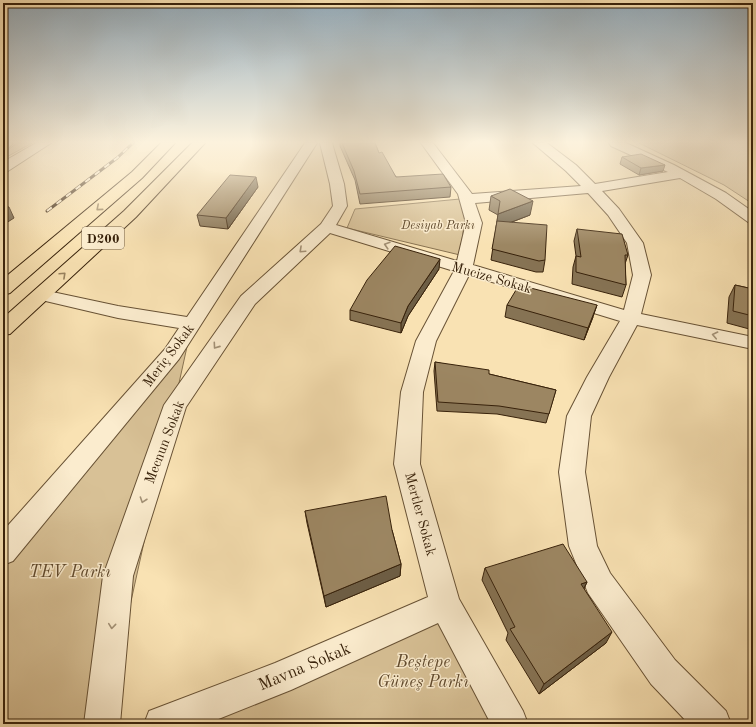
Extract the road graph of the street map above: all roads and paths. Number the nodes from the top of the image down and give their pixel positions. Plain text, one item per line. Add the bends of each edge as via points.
1 (135, 177) edge
2 (166, 177) edge
3 (289, 177) edge
4 (335, 177) edge
5 (452, 177) edge
6 (580, 177) edge
7 (663, 177) edge
8 (686, 177) edge
9 (591, 189) junction
10 (467, 199) junction
11 (753, 219) edge
12 (327, 227) junction
13 (464, 268) junction
14 (3, 289) edge
15 (43, 295) junction
16 (632, 318) junction
17 (192, 324) junction
18 (3, 329) edge
19 (753, 343) edge
20 (3, 552) edge
21 (445, 605) junction
22 (102, 724) edge
23 (162, 724) edge
24 (510, 724) edge
25 (713, 724) edge

1 -> 14 highway, D200
15 -> 2 highway, D200
3 - 17 street, Meriç Sokak
4 - 12 street, Mecnun Sokak via 340,206
5 - 10 street, Mertler Sokak
6 - 9 street
7 - 9 street
8 - 11 street via 722,196
9 - 10 street
9 - 16 street via 614,212 635,243 642,275
10 - 13 street, Mertler Sokak via 474,223
13 -> 12 street, Mucize Sokak
12 -> 22 street, Mecnun Sokak via 248,300 175,405 118,576
13 - 16 street, Mucize Sokak
13 - 21 street, Mertler Sokak via 426,341 412,392 407,464
15 - 17 street via 118,312
15 - 18 highway, D200
19 -> 16 street, Mucize Sokak
16 - 25 street via 579,416 572,472 583,546 599,583 663,672
17 - 20 street, Meriç Sokak via 172,354
21 - 23 street, Mavna Sokak via 279,678
21 - 24 street, Mertler Sokak

